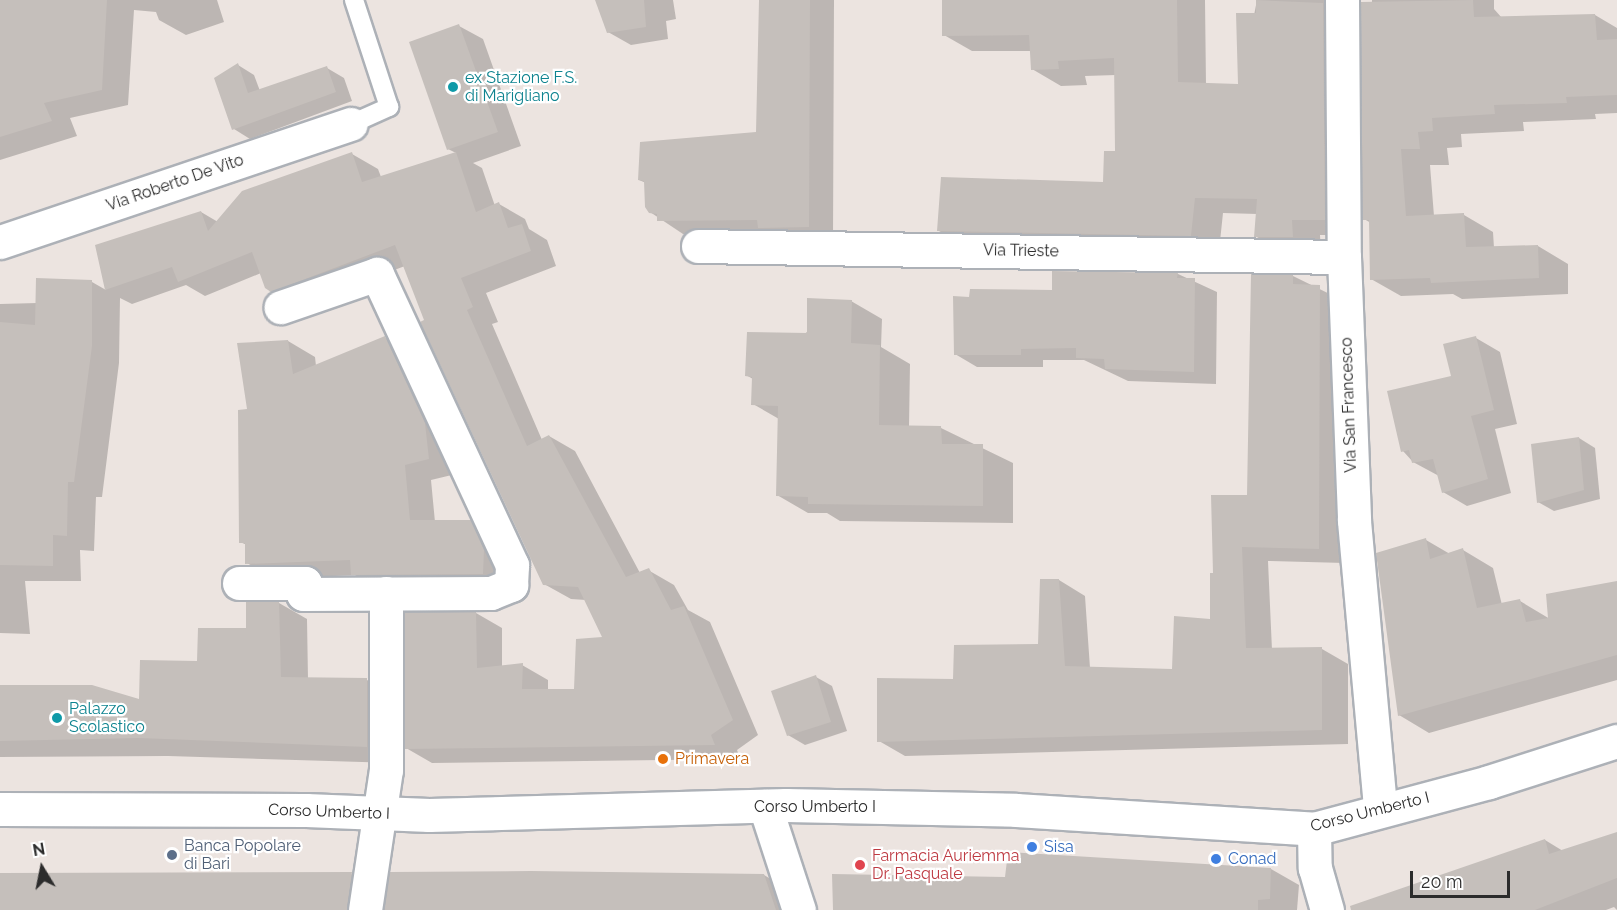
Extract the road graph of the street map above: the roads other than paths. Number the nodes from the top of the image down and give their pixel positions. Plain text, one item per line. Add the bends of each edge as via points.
1 (354, 0) edge
2 (1342, 0) edge
3 (351, 124) joint
4 (0, 242) edge
5 (698, 246) dead end
6 (1344, 257) junction
7 (281, 307) dead end
8 (239, 583) dead end
9 (386, 593) junction
10 (1617, 741) edge
11 (765, 806) junction
12 (1380, 808) junction
13 (0, 809) edge
14 (379, 814) junction
15 (1314, 829) junction
16 (365, 910) edge
17 (799, 910) edge
18 (1327, 910) edge

1 - 3 lane via 388,107
2 - 6 street, Via San Francesco
3 - 4 street, Via Roberto De Vito
5 - 6 street, Via Trieste
6 - 12 street, Via San Francesco via 1354,521
7 - 9 street via 377,274 512,565 512,585 490,593
8 - 9 street via 305,583 303,594
9 - 14 street via 386,770
10 - 12 street, Corso Umberto I via 1489,782
11 - 14 street, Corso Umberto I
11 - 15 street, Corso Umberto I via 1016,810
11 - 17 street
12 - 15 street, Corso Umberto I
13 - 14 street, Corso Umberto I via 306,810
14 - 16 street
15 - 18 street via 1315,868

